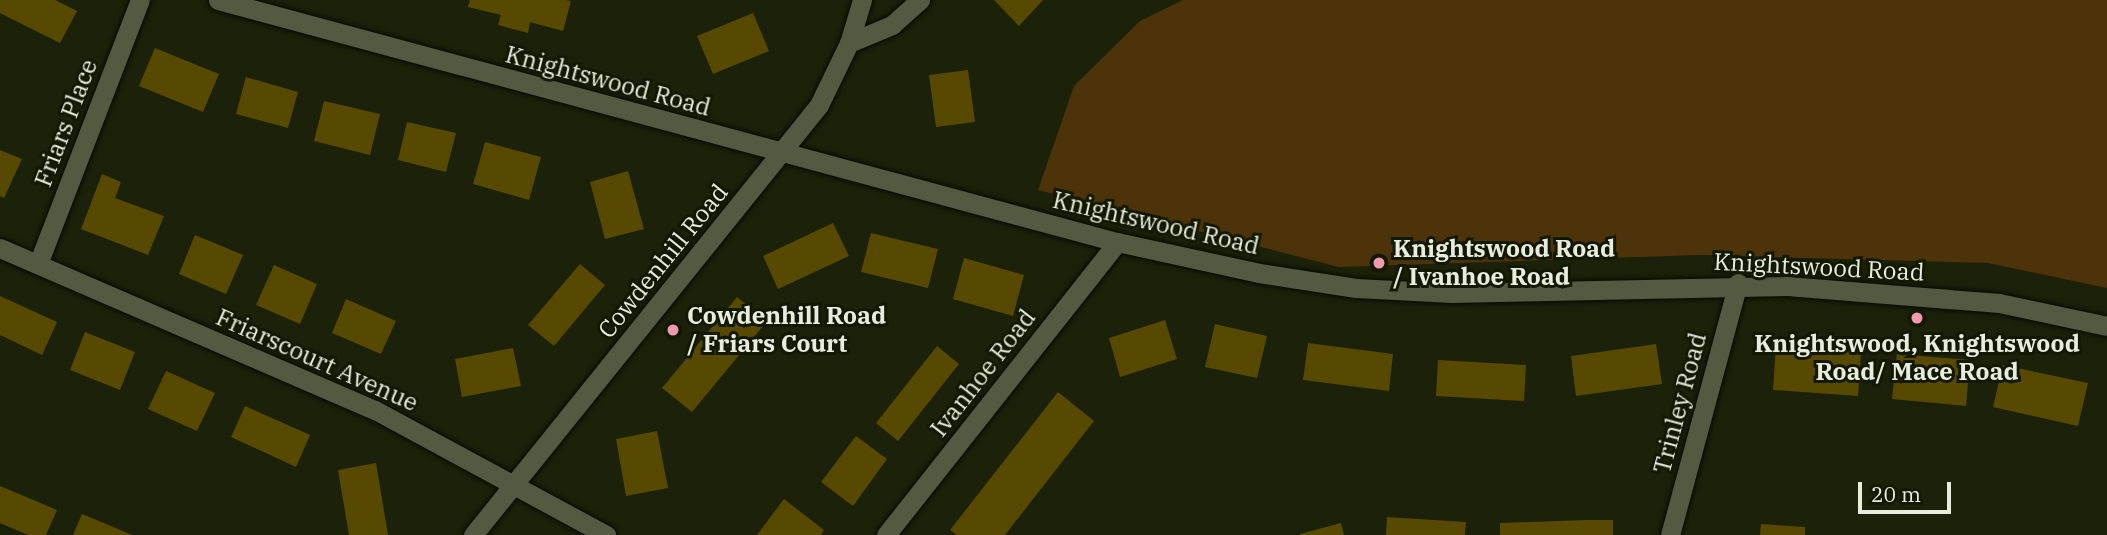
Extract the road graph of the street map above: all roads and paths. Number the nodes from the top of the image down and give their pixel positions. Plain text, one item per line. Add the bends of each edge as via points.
1 (140, 0) edge
2 (218, 0) edge
3 (862, 0) edge
4 (920, 0) edge
5 (849, 43) junction
6 (782, 151) junction
7 (1117, 242) junction
8 (0, 248) edge
9 (38, 264) junction
10 (1738, 284) junction
11 (2107, 326) edge
12 (516, 483) junction
13 (473, 535) edge
14 (606, 535) edge
15 (886, 535) edge
16 (1670, 535) edge

1 - 9 street, Friars Place
2 - 6 street, Knightswood Road
3 - 5 street, Cowdenhill Road
4 - 5 street via 892,25
5 - 6 street, Cowdenhill Road via 819,105
6 - 7 street, Knightswood Road
6 - 12 street, Cowdenhill Road
7 - 10 street, Knightswood Road via 1259,273 1356,288 1543,293
7 - 15 street, Ivanhoe Road
8 - 9 street, Friarscourt Avenue
9 - 12 street, Friarscourt Avenue via 375,410
10 - 11 street, Knightswood Road via 1999,303
10 - 16 street, Trinley Road
12 - 13 street, Cowdenhill Road
12 - 14 street, Friarscourt Avenue

